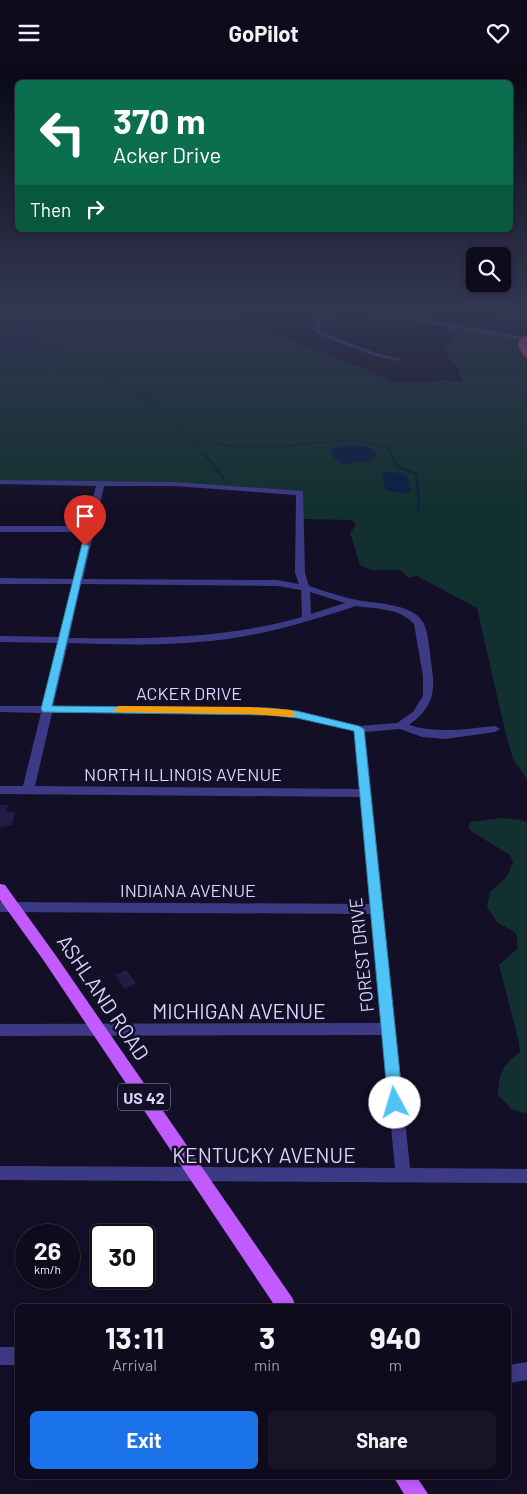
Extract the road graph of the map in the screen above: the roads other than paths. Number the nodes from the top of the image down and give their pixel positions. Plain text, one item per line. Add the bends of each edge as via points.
1 (0, 482) edge
2 (101, 483) junction
3 (0, 529) edge
4 (89, 529) junction
5 (300, 573) junction
6 (0, 581) edge
7 (77, 581) junction
8 (277, 583) junction
9 (305, 588) junction
10 (355, 603) junction
11 (307, 619) junction
12 (0, 639) edge
13 (63, 640) junction
14 (0, 709) edge
15 (46, 709) junction
16 (400, 727) junction
17 (359, 729) junction
18 (495, 729) dead end
19 (0, 790) edge
20 (28, 790) junction
21 (365, 793) junction
22 (0, 889) edge
23 (7, 907) edge
24 (375, 909) junction
25 (387, 1029) junction
26 (0, 1030) edge
27 (99, 1031) junction
28 (0, 1173) edge
29 (198, 1175) junction
30 (403, 1176) junction
31 (527, 1176) edge
32 (285, 1304) edge
33 (0, 1356) edge
34 (15, 1356) edge
35 (527, 1371) edge
36 (511, 1374) edge
37 (406, 1479) edge
38 (417, 1494) edge

1 - 2 street
2 - 4 street
2 - 5 street via 174,484 300,493
3 - 4 street
4 - 7 street
5 - 8 street
5 - 9 street
6 - 7 street
7 - 8 street
7 - 13 street
8 - 9 street
9 - 10 street
9 - 11 street
10 - 11 street
10 - 16 street via 398,609 419,624 428,696 417,715
11 - 13 street via 210,638
12 - 13 street
13 - 15 street
14 - 15 street, ACKER DRIVE
15 - 17 street, ACKER DRIVE via 269,711
15 - 20 street
16 - 17 street, ACKER DRIVE
16 - 18 street, ACKER DRIVE via 438,735
17 - 21 street, FOREST DRIVE
19 - 20 street, NORTH ILLINOIS AVENUE
20 - 21 street, NORTH ILLINOIS AVENUE
21 - 24 street, FOREST DRIVE
22 - 23 main road, ASHLAND ROAD / US 42
23 - 24 street, INDIANA AVENUE
23 - 27 main road, ASHLAND ROAD / US 42
24 - 25 street, FOREST DRIVE
25 - 27 street, MICHIGAN AVENUE
25 - 30 street, FOREST DRIVE
26 - 27 street, MICHIGAN AVENUE
27 - 29 main road, ASHLAND ROAD / US 42
28 - 29 street, KENTUCKY AVENUE
29 - 30 street, KENTUCKY AVENUE
29 - 32 main road, ASHLAND ROAD / US 42
30 - 31 street, KENTUCKY AVENUE
33 - 34 street
35 - 36 street
37 - 38 main road

